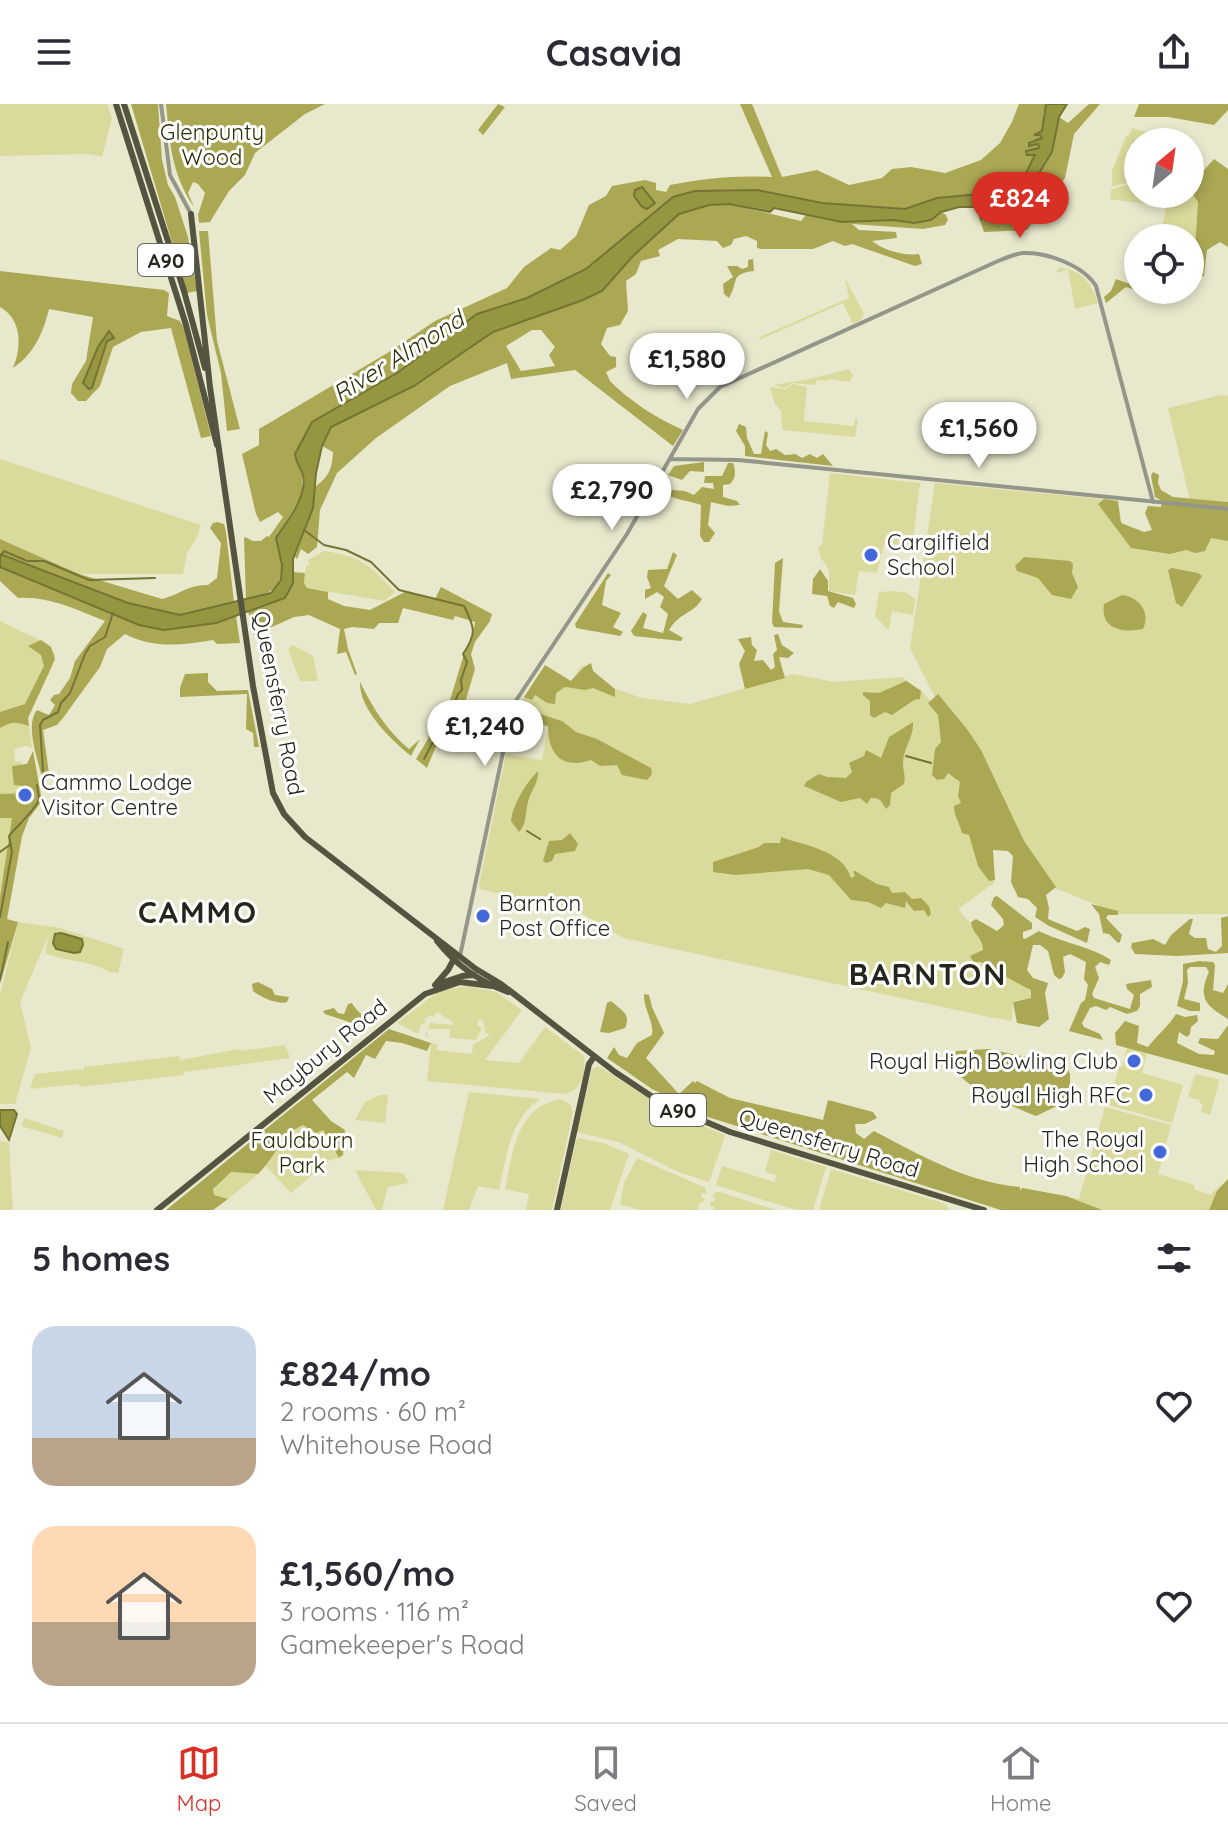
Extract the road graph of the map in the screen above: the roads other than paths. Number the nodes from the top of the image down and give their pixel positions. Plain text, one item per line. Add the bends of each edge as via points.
1 (116, 104) edge
2 (124, 104) edge
3 (161, 104) edge
4 (191, 214) joint
5 (210, 387) junction
6 (221, 456) junction
7 (671, 457) junction
8 (1153, 502) junction
9 (1228, 509) edge
10 (462, 941) junction
11 (443, 945) junction
12 (457, 958) junction
13 (474, 975) junction
14 (489, 976) junction
15 (445, 981) junction
16 (492, 986) junction
17 (510, 993) junction
18 (425, 994) junction
19 (586, 1051) junction
20 (594, 1057) junction
21 (589, 1064) junction
22 (157, 1210) edge
23 (557, 1210) edge
24 (984, 1210) edge

1 - 6 main road, A90
2 - 5 main road, A90
3 - 4 street via 170,175
4 - 5 main road
5 - 6 main road, A90
6 - 11 main road, Queensferry Road / A90 via 245,632 271,783 281,810 305,837
7 - 8 street
7 - 8 street via 702,403 726,383 1012,255 1029,253 1076,268 1092,279
7 - 10 street via 617,550 513,705
8 - 9 street
10 - 11 street
10 - 12 street
11 - 12 main road, Queensferry Road / A90
11 - 15 main road
12 - 13 main road, Queensferry Road / A90
12 - 14 main road, Queensferry Road / A90
12 - 15 main road
12 - 15 main road
13 - 14 main road, Maybury Road
13 - 15 main road, Maybury Road
13 - 16 main road, Queensferry Road / A90
14 - 17 main road, Queensferry Road / A90
15 - 16 main road
15 - 18 main road, Maybury Road
15 - 18 main road
16 - 17 main road, Queensferry Road / A90
17 - 19 main road, Queensferry Road / A90
18 - 22 main road, Maybury Road
19 - 20 main road, Queensferry Road / A90
19 - 21 main road
20 - 21 main road
20 - 24 main road, Queensferry Road / A90 via 651,1096 717,1127
21 - 23 main road

